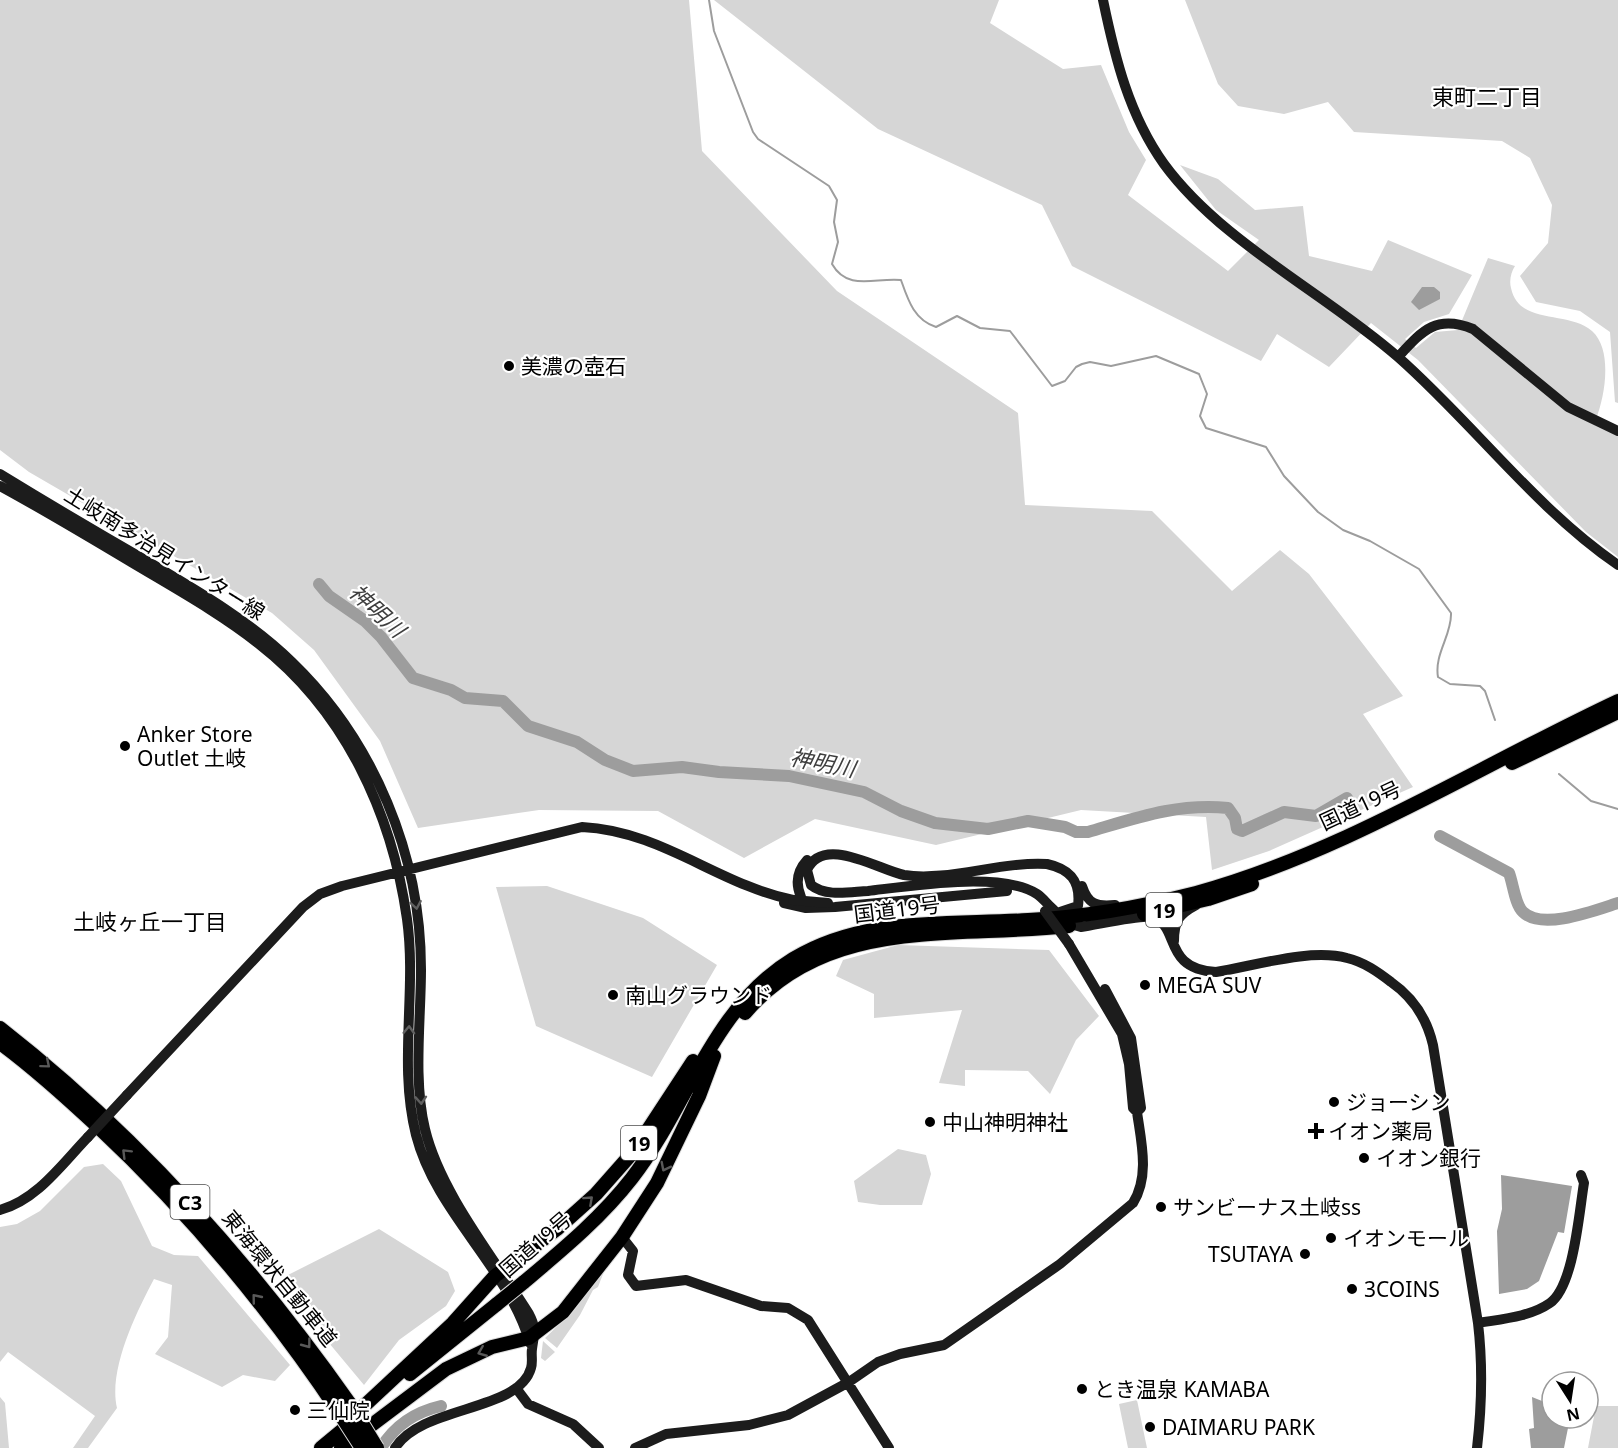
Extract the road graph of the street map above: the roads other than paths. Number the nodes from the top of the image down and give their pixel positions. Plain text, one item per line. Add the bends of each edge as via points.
1 (1103, 0) edge
2 (1398, 357) junction
3 (1618, 431) edge
4 (0, 474) edge
5 (0, 486) edge
6 (1618, 565) edge
7 (1618, 701) edge
8 (1618, 712) edge
9 (564, 833) junction
10 (404, 872) junction
11 (1007, 885) junction
12 (1194, 893) junction
13 (797, 898) junction
14 (1208, 899) junction
15 (1049, 910) junction
16 (942, 924) junction
17 (1073, 936) junction
18 (1174, 945) junction
19 (756, 986) junction
20 (0, 1028) edge
21 (0, 1044) edge
22 (714, 1056) junction
23 (1581, 1175) dead end
24 (0, 1210) edge
25 (622, 1237) junction
26 (498, 1273) junction
27 (526, 1285) junction
28 (500, 1307) junction
29 (1478, 1323) junction
30 (532, 1340) junction
31 (849, 1382) junction
32 (516, 1388) junction
33 (345, 1409) junction
34 (351, 1423) junction
35 (321, 1448) edge
36 (333, 1448) edge
37 (340, 1448) edge
38 (362, 1448) edge
39 (377, 1448) edge
40 (395, 1448) edge
41 (599, 1448) edge
42 (635, 1448) edge
43 (890, 1448) edge
44 (1477, 1448) edge

1 - 2 street via 1129,98 1150,141 1183,186 1210,214
2 - 3 street via 1428,327 1447,322 1460,324 1473,329 1568,407
2 - 6 street via 1580,536
4 - 10 street, 土岐南多治見インター線 via 229,612 292,662 325,698 358,744 396,825
5 - 10 street, 土岐南多治見インター線 via 215,612 275,657 327,715 356,759
7 - 12 highway, 国道19号 / 19 via 1369,825 1281,864
8 - 14 highway, 国道19号 / 19 via 1288,870
9 - 10 street
9 - 13 street via 582,827 641,837 732,880 774,896
9 - 15 street via 597,834 648,845 749,892 806,908 1013,891
10 - 24 street, bridge via 342,885 303,907 35,1192
10 - 26 street, 土岐南多治見インター線 via 410,953 408,1098 416,1136 435,1182
11 - 13 street, bridge via 828,903
11 - 15 street via 1037,894
11 - 16 street via 958,883 845,893 819,891 811,885 807,870 817,858 834,854 853,856 908,875 1047,864 1064,868 1076,881 1078,906 1065,912 952,920
12 - 13 street via 1181,890 1105,906 1087,900 1077,874 1057,862 911,872 835,849 804,862 796,884
12 - 16 highway, 国道19号 / 19 via 1080,915
14 - 17 highway, 国道19号 / 19
14 - 18 street via 1179,916 1174,926
15 - 17 street
16 - 19 highway, 国道19号 / 19 via 910,924 853,934 792,960
17 - 18 street via 1081,927 1149,916 1164,925
17 - 22 highway, 国道19号 / 19 via 1029,930 897,935 833,952 796,970 755,1002
17 - 31 street via 1131,1038 1141,1108 1137,1112 1141,1190 1134,1203 1060,1264 944,1345 878,1362
18 - 29 street via 1177,956 1200,971 1216,972 1324,955 1348,958 1372,968 1412,1000 1431,1036 1438,1069
26 -> 19 highway, 19 via 596,1194 634,1151 731,1005
19 - 27 highway, 国道19号 / 19 via 719,1033 633,1178
20 -> 33 highway, 東海環状自動車道 / C3 via 98,1110 190,1201 270,1295
33 -> 21 highway, 東海環状自動車道 / C3 via 259,1301 152,1180 76,1107
22 -> 25 highway, 19 via 668,1161
22 - 27 highway, 国道19号 / 19 via 638,1185 608,1219
23 - 29 street via 1584,1183 1561,1290 1552,1302 1536,1311
25 - 30 highway, 19 via 569,1305
25 - 31 street via 633,1251 628,1275 636,1286 686,1280 761,1306 798,1312 817,1330
26 - 30 street, 土岐南多治見インター線
26 - 34 highway, 19
27 - 28 highway, 国道19号 / 19
28 - 34 highway, 国道19号 / 19
28 - 36 highway, 国道19号 / 19
29 - 44 street via 1482,1394
30 - 32 street via 530,1371
30 -> 37 highway, 19 via 492,1347 446,1369
31 - 42 street via 766,1422 666,1434
31 - 43 street
32 - 40 street via 499,1398 422,1424 405,1434
32 - 41 street via 528,1404 573,1424
33 - 38 highway, 東海環状自動車道 / C3, bridge
33 - 39 highway, 東海環状自動車道 / C3, bridge
34 - 35 highway, 国道19号 / 19

